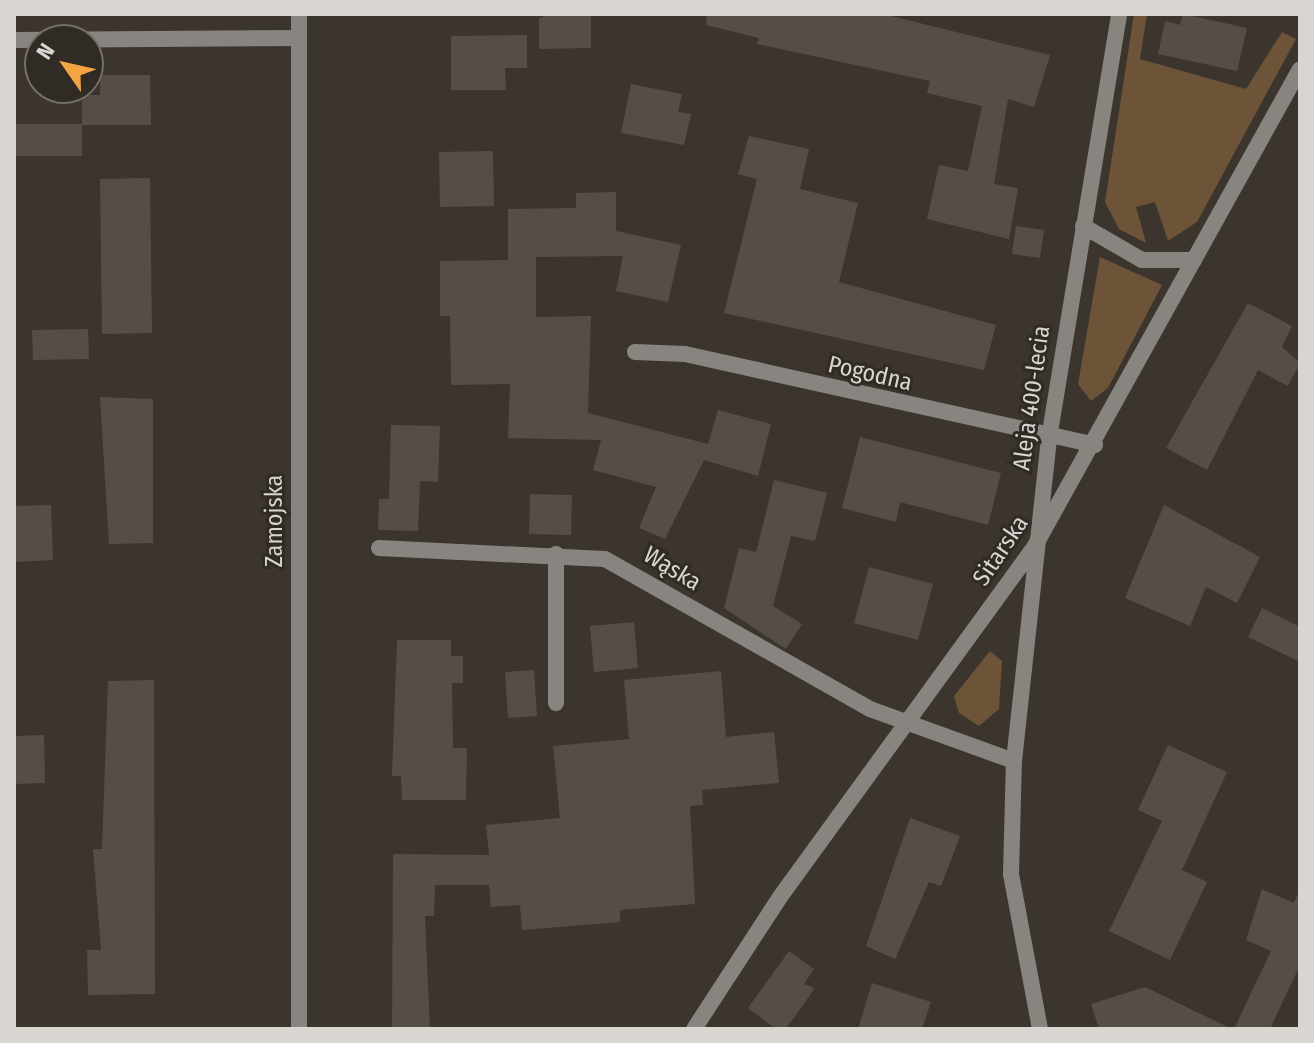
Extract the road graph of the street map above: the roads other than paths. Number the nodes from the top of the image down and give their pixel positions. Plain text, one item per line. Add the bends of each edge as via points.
1 (299, 14) edge
2 (1117, 14) edge
3 (299, 38) junction
4 (14, 40) edge
5 (1300, 69) edge
6 (1083, 226) junction
7 (1194, 260) junction
8 (635, 352) dead end
9 (1049, 438) junction
10 (1095, 445) junction
11 (1036, 544) junction
12 (379, 548) dead end
13 (556, 554) junction
14 (556, 703) dead end
15 (915, 721) junction
16 (1014, 761) junction
17 (299, 1029) edge
18 (694, 1029) edge
19 (1040, 1029) edge

1 - 3 street, Zamojska
2 - 6 street, Aleja 400-lecia
3 - 4 street
3 - 17 street, Zamojska
5 - 7 street, Sitarska
6 - 7 street via 1142,260
6 - 9 street, Aleja 400-lecia
7 - 10 street, Sitarska
8 - 9 street, Pogodna via 685,354
9 - 10 street, Pogodna
9 - 11 street, Aleja 400-lecia
10 - 11 street, Sitarska
11 - 15 street, Sitarska
11 - 16 street, Aleja 400-lecia
12 - 13 street, Wąska
13 - 14 street
13 - 15 street, Wąska via 605,559 870,709
15 - 16 street, Wąska
15 - 18 street, Sitarska via 780,897
16 - 19 street, Aleja 400-lecia via 1011,874

